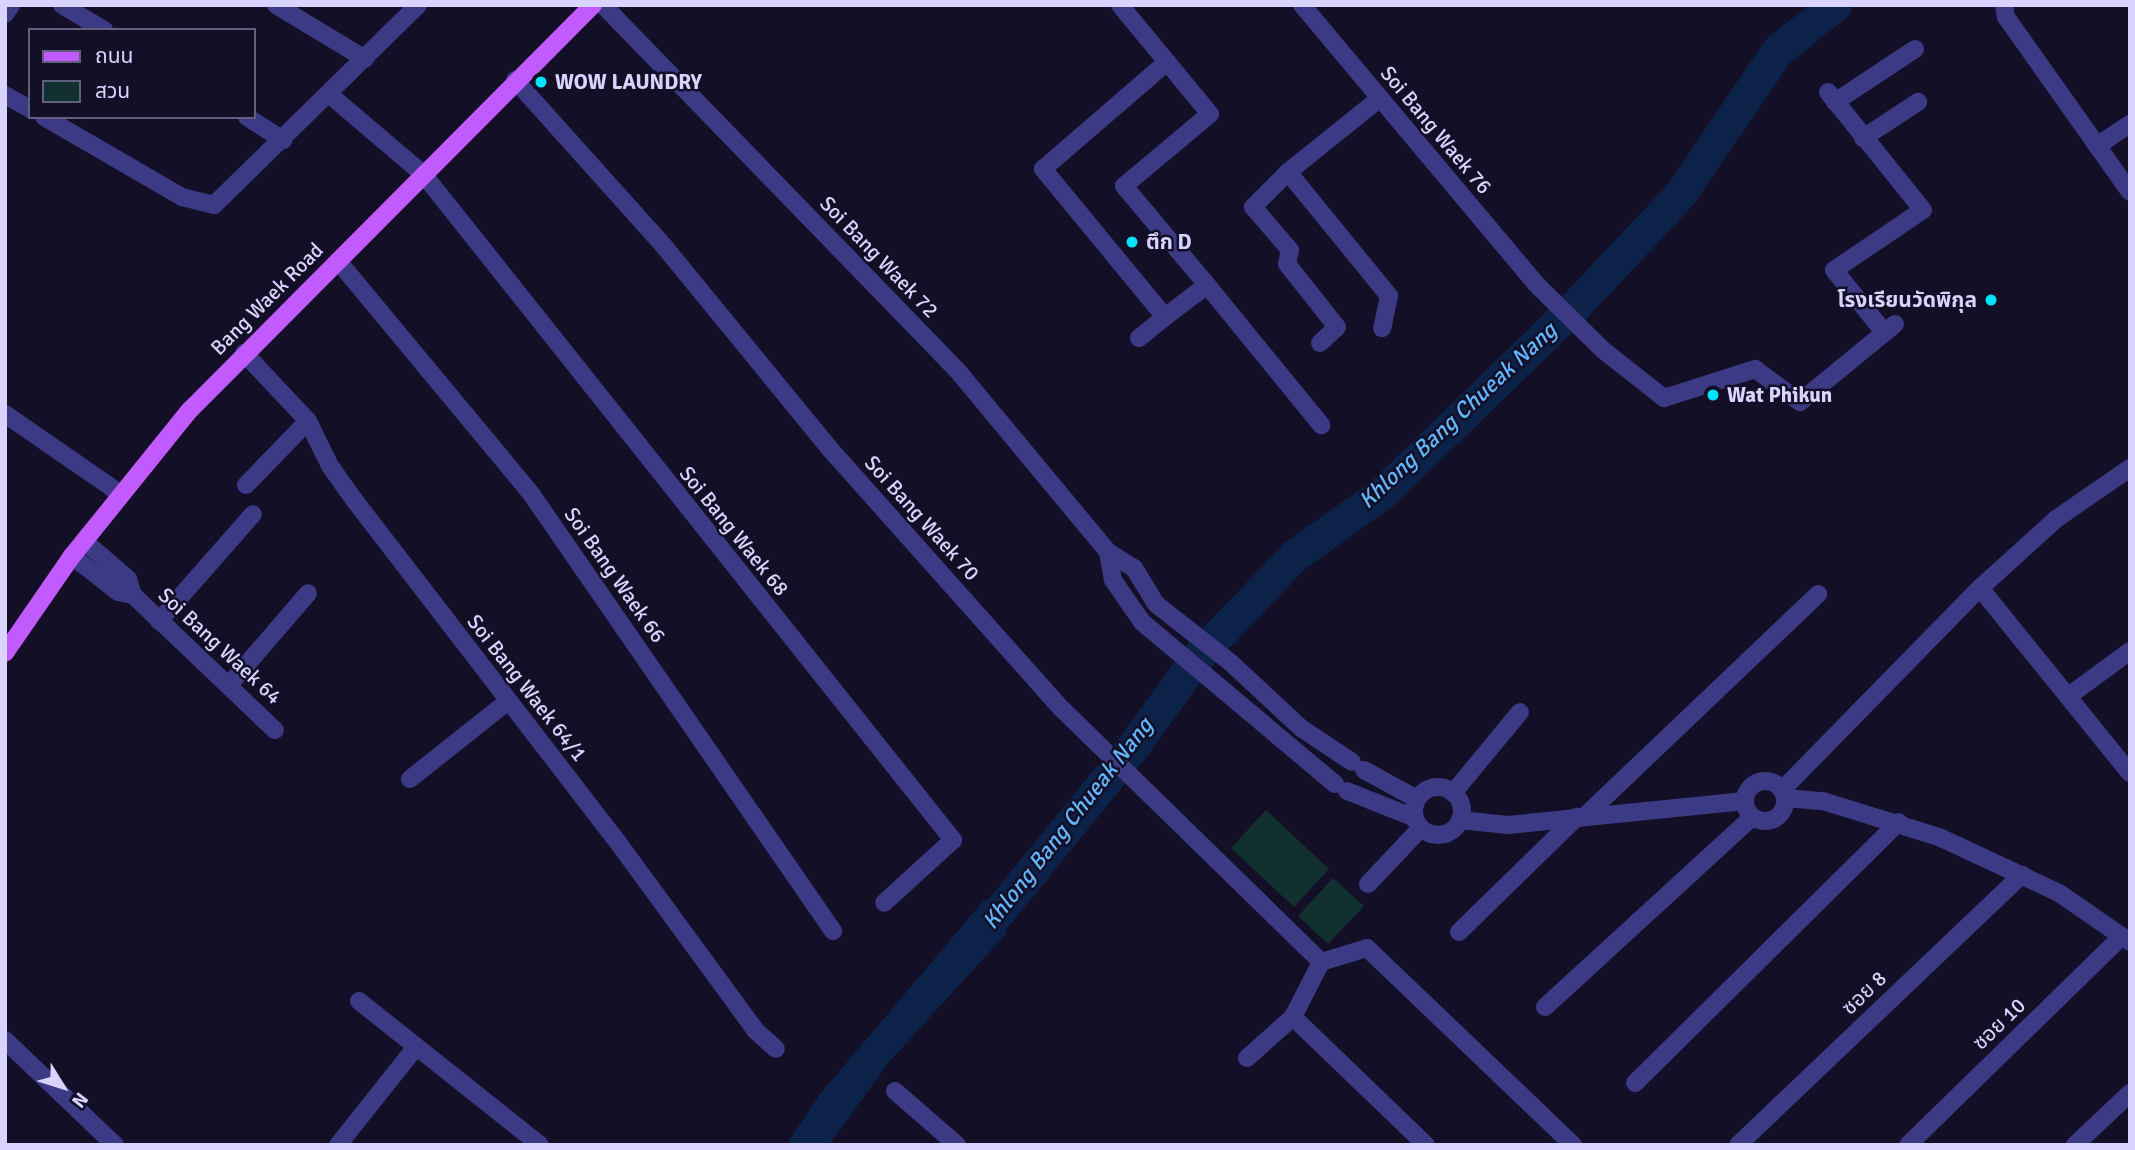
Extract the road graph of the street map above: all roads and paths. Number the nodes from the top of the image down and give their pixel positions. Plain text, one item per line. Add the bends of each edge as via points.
1 (11, 5) edge
2 (62, 5) edge
3 (276, 5) edge
4 (418, 5) edge
5 (593, 5) edge
6 (603, 5) edge
7 (1120, 5) edge
8 (1302, 5) edge
9 (2005, 11) edge
10 (5, 14) edge
11 (100, 28) edge
12 (1915, 49) dead end
13 (365, 59) junction
14 (1167, 62) junction
15 (515, 80) junction
16 (5, 95) edge
17 (330, 95) junction
18 (1379, 99) junction
19 (1918, 102) dead end
20 (28, 108) edge
21 (48, 119) edge
22 (250, 119) edge
23 (2130, 124) edge
24 (1863, 138) junction
25 (283, 140) junction
26 (2097, 146) junction
27 (1288, 172) junction
28 (424, 176) junction
29 (2130, 192) edge
30 (338, 261) junction
31 (1207, 285) junction
32 (1382, 328) dead end
33 (1320, 343) dead end
34 (244, 353) junction
35 (5, 414) edge
36 (308, 421) junction
37 (1321, 425) dead end
38 (2130, 468) edge
39 (246, 485) dead end
40 (121, 494) junction
41 (253, 514) dead end
42 (84, 541) junction
43 (1108, 552) junction
44 (72, 556) junction
45 (1980, 588) junction
46 (308, 593) dead end
47 (1818, 594) dead end
48 (133, 595) junction
49 (159, 621) junction
50 (2130, 651) edge
51 (6, 653) edge
52 (229, 685) junction
53 (2070, 695) junction
54 (508, 701) junction
55 (1520, 712) dead end
56 (275, 730) dead end
57 (2130, 773) edge
58 (410, 779) dead end
59 (1453, 793) junction
60 (1784, 794) junction
61 (1417, 800) junction
62 (1748, 809) junction
63 (1581, 817) junction
64 (1460, 820) junction
65 (1899, 822) junction
66 (1418, 823) junction
67 (2021, 875) junction
68 (1368, 884) dead end
69 (884, 903) dead end
70 (833, 931) dead end
71 (1459, 932) dead end
72 (2126, 939) edge
73 (1321, 962) junction
74 (359, 1001) dead end
75 (1545, 1007) dead end
76 (1293, 1017) junction
77 (5, 1040) edge
78 (416, 1047) junction
79 (776, 1049) dead end
80 (1247, 1058) dead end
81 (1636, 1083) dead end
82 (895, 1091) dead end
83 (2130, 1093) edge
84 (115, 1145) edge
85 (338, 1145) edge
86 (540, 1145) edge
87 (957, 1145) edge
88 (1426, 1145) edge
89 (1573, 1145) edge
90 (1738, 1145) edge
91 (1908, 1145) edge
92 (2075, 1145) edge

1 - 10 street
2 - 11 street
3 - 13 street
4 - 13 street
5 - 15 main road, Bang Waek Road
6 - 43 street, Soi Bang Waek 72 via 957,370
7 - 14 street
8 - 18 street, Soi Bang Waek 76
9 - 26 street
12 - 24 street via 1831,97
13 - 17 street
14 - 31 street via 1210,114 1124,186
14 - 31 street via 1043,169 1152,328
15 - 28 main road, Bang Waek Road
15 - 73 street, Soi Bang Waek 70 via 663,246 830,449 1062,709
16 - 20 street
17 - 25 street
17 - 28 street
18 - 24 street, Soi Bang Waek 76 via 1535,283 1604,350 1664,398 1755,369 1800,402 1890,328 1834,270 1923,210
18 - 27 street
19 - 24 street
21 - 25 street via 204,206 221,201
22 - 25 street
23 - 26 street
26 - 29 street
27 - 32 street via 1389,296
27 - 33 street via 1253,207 1290,250 1287,264 1338,327
28 - 30 main road, Bang Waek Road
28 - 69 street, Soi Bang Waek 68 via 953,839
30 - 34 main road, Bang Waek Road
30 - 70 street, Soi Bang Waek 66 via 532,495
31 - 37 street
34 - 36 street, Soi Bang Waek 64/1
34 - 40 main road, Bang Waek Road
35 - 40 street
36 - 39 street
36 - 54 street, Soi Bang Waek 64/1 via 330,466
38 - 45 street via 2056,519
40 - 42 main road, Bang Waek Road
41 - 49 street
42 - 44 main road, Bang Waek Road
42 - 48 street, Soi Bang Waek 64 via 128,579
43 - 61 street via 1134,568 1156,604 1230,662 1301,728
43 - 66 street via 1113,580 1142,622 1341,788
44 - 48 street, Soi Bang Waek 64 via 118,592
44 - 51 main road, Bang Waek Road
45 - 53 street
45 - 60 street
46 - 52 street
47 - 63 street
48 - 49 street, Soi Bang Waek 64
49 - 52 street, Soi Bang Waek 64
50 - 53 street
52 - 56 street, Soi Bang Waek 64
53 - 57 street
54 - 58 street
54 - 79 street, Soi Bang Waek 64/1 via 755,1030
55 - 59 street
59 - 61 street via 1434,787
59 - 64 street via 1460,802
60 - 62 street via 1778,817 1765,821
60 - 62 street via 1772,782 1760,782 1749,789
60 - 65 street
61 - 66 street
62 - 63 street
62 - 75 street
63 - 64 street via 1508,824
63 - 71 street
64 - 66 street via 1445,834
65 - 67 street
65 - 81 street
66 - 68 street
67 - 72 street via 2059,893
67 - 90 street, ซอย 8
72 - 91 street, ซอย 10
73 - 76 street
73 - 89 street via 1367,948
74 - 78 street
76 - 80 street
76 - 88 street
77 - 84 street
78 - 85 street
78 - 86 street
82 - 87 street
83 - 92 street

